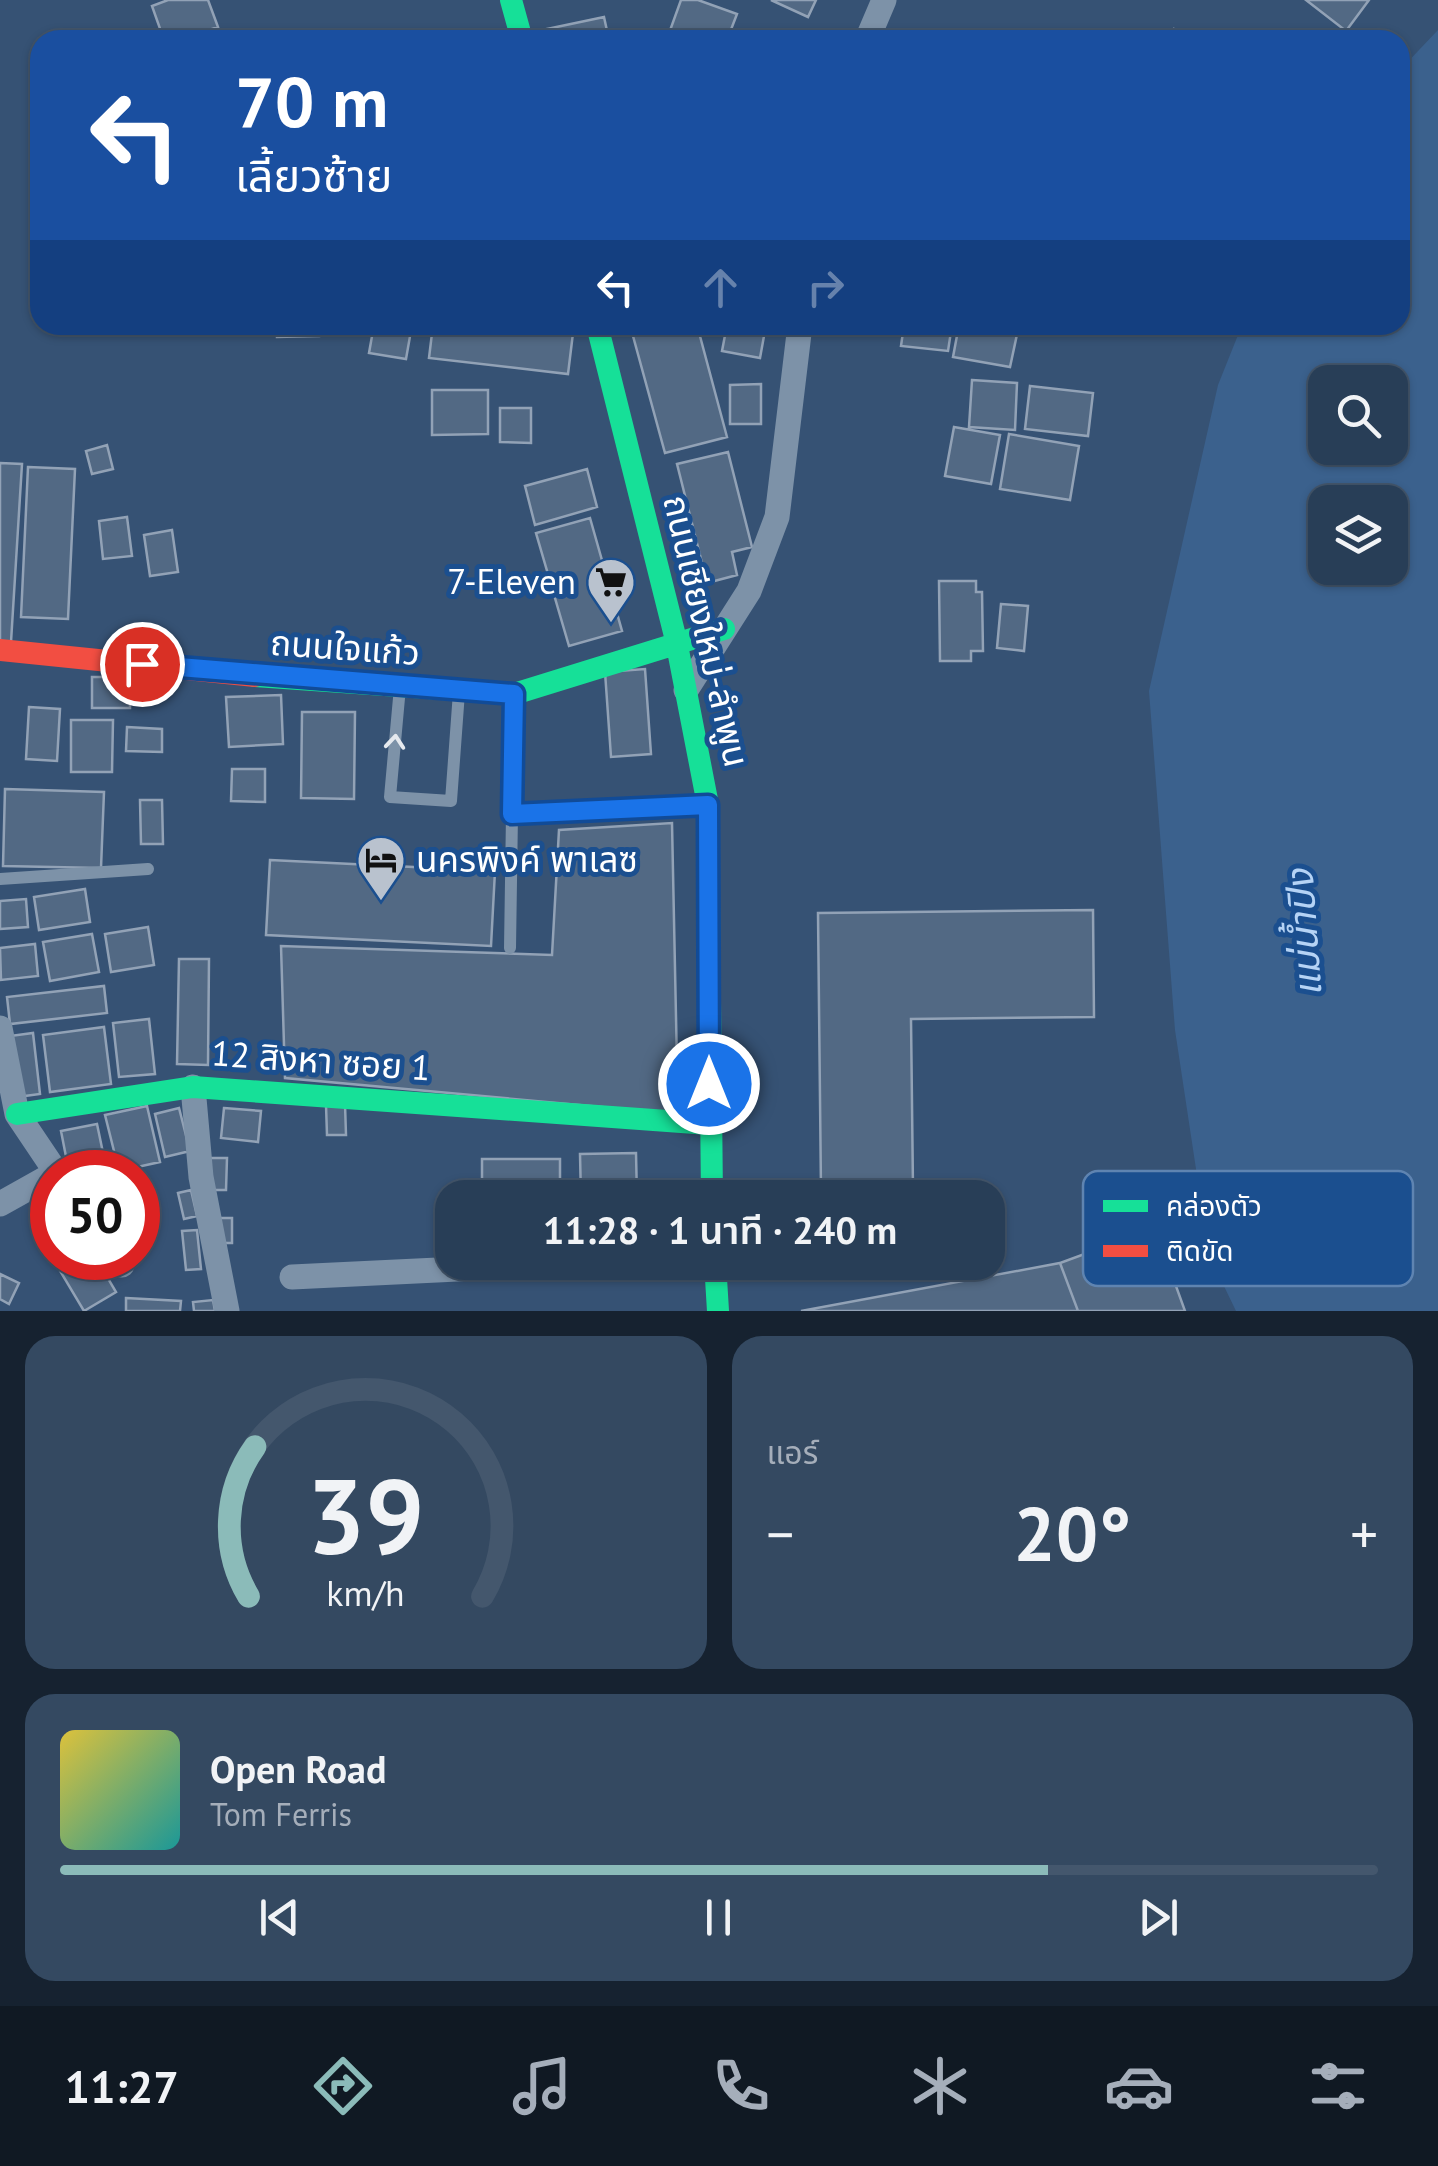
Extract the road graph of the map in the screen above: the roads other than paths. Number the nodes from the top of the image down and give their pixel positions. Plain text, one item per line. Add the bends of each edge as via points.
1 (511, 0) edge
2 (884, 0) edge
3 (519, 30) edge
4 (871, 30) edge
5 (600, 335) edge
6 (799, 335) edge
7 (724, 628) junction
8 (676, 640) junction
9 (0, 650) edge
10 (400, 687) junction
11 (686, 690) junction
12 (460, 692) junction
13 (514, 694) junction
14 (708, 805) junction
15 (512, 814) junction
16 (148, 869) dead end
17 (0, 879) edge
18 (510, 948) dead end
19 (0, 1028) edge
20 (192, 1087) junction
21 (17, 1114) junction
22 (709, 1124) junction
23 (39, 1150) edge
24 (711, 1180) edge
25 (30, 1187) edge
26 (0, 1204) edge
27 (435, 1270) edge
28 (292, 1277) dead end
29 (716, 1280) edge
30 (227, 1311) edge
31 (718, 1311) edge

1 - 3 street
2 - 4 street
5 - 8 street, ถนนเชียงใหม่-ลำพูน
6 - 7 street via 778,516 749,591
7 - 8 street, ถนนใจแก้ว
7 - 11 street
8 - 11 street, ถนนเชียงใหม่-ลำพูน
8 - 13 street, ถนนใจแก้ว
9 - 10 street, ถนนใจแก้ว
10 - 12 street, ถนนใจแก้ว
12 -> 10 lane via 452,800 390,797
11 - 14 street, ถนนเชียงใหม่-ลำพูน
12 - 13 street, ถนนใจแก้ว
13 - 15 lane
14 - 15 lane
14 - 22 street, ถนนเชียงใหม่-ลำพูน
15 - 18 lane
16 - 17 lane
19 - 21 street
20 - 21 street, 12 สิงหา ซอย 1
20 - 22 street, 12 สิงหา ซอย 1
20 - 30 street
21 - 23 street
22 - 24 street, ถนนเชียงใหม่-ลำพูน
25 - 26 street
27 - 28 street
29 - 31 street

